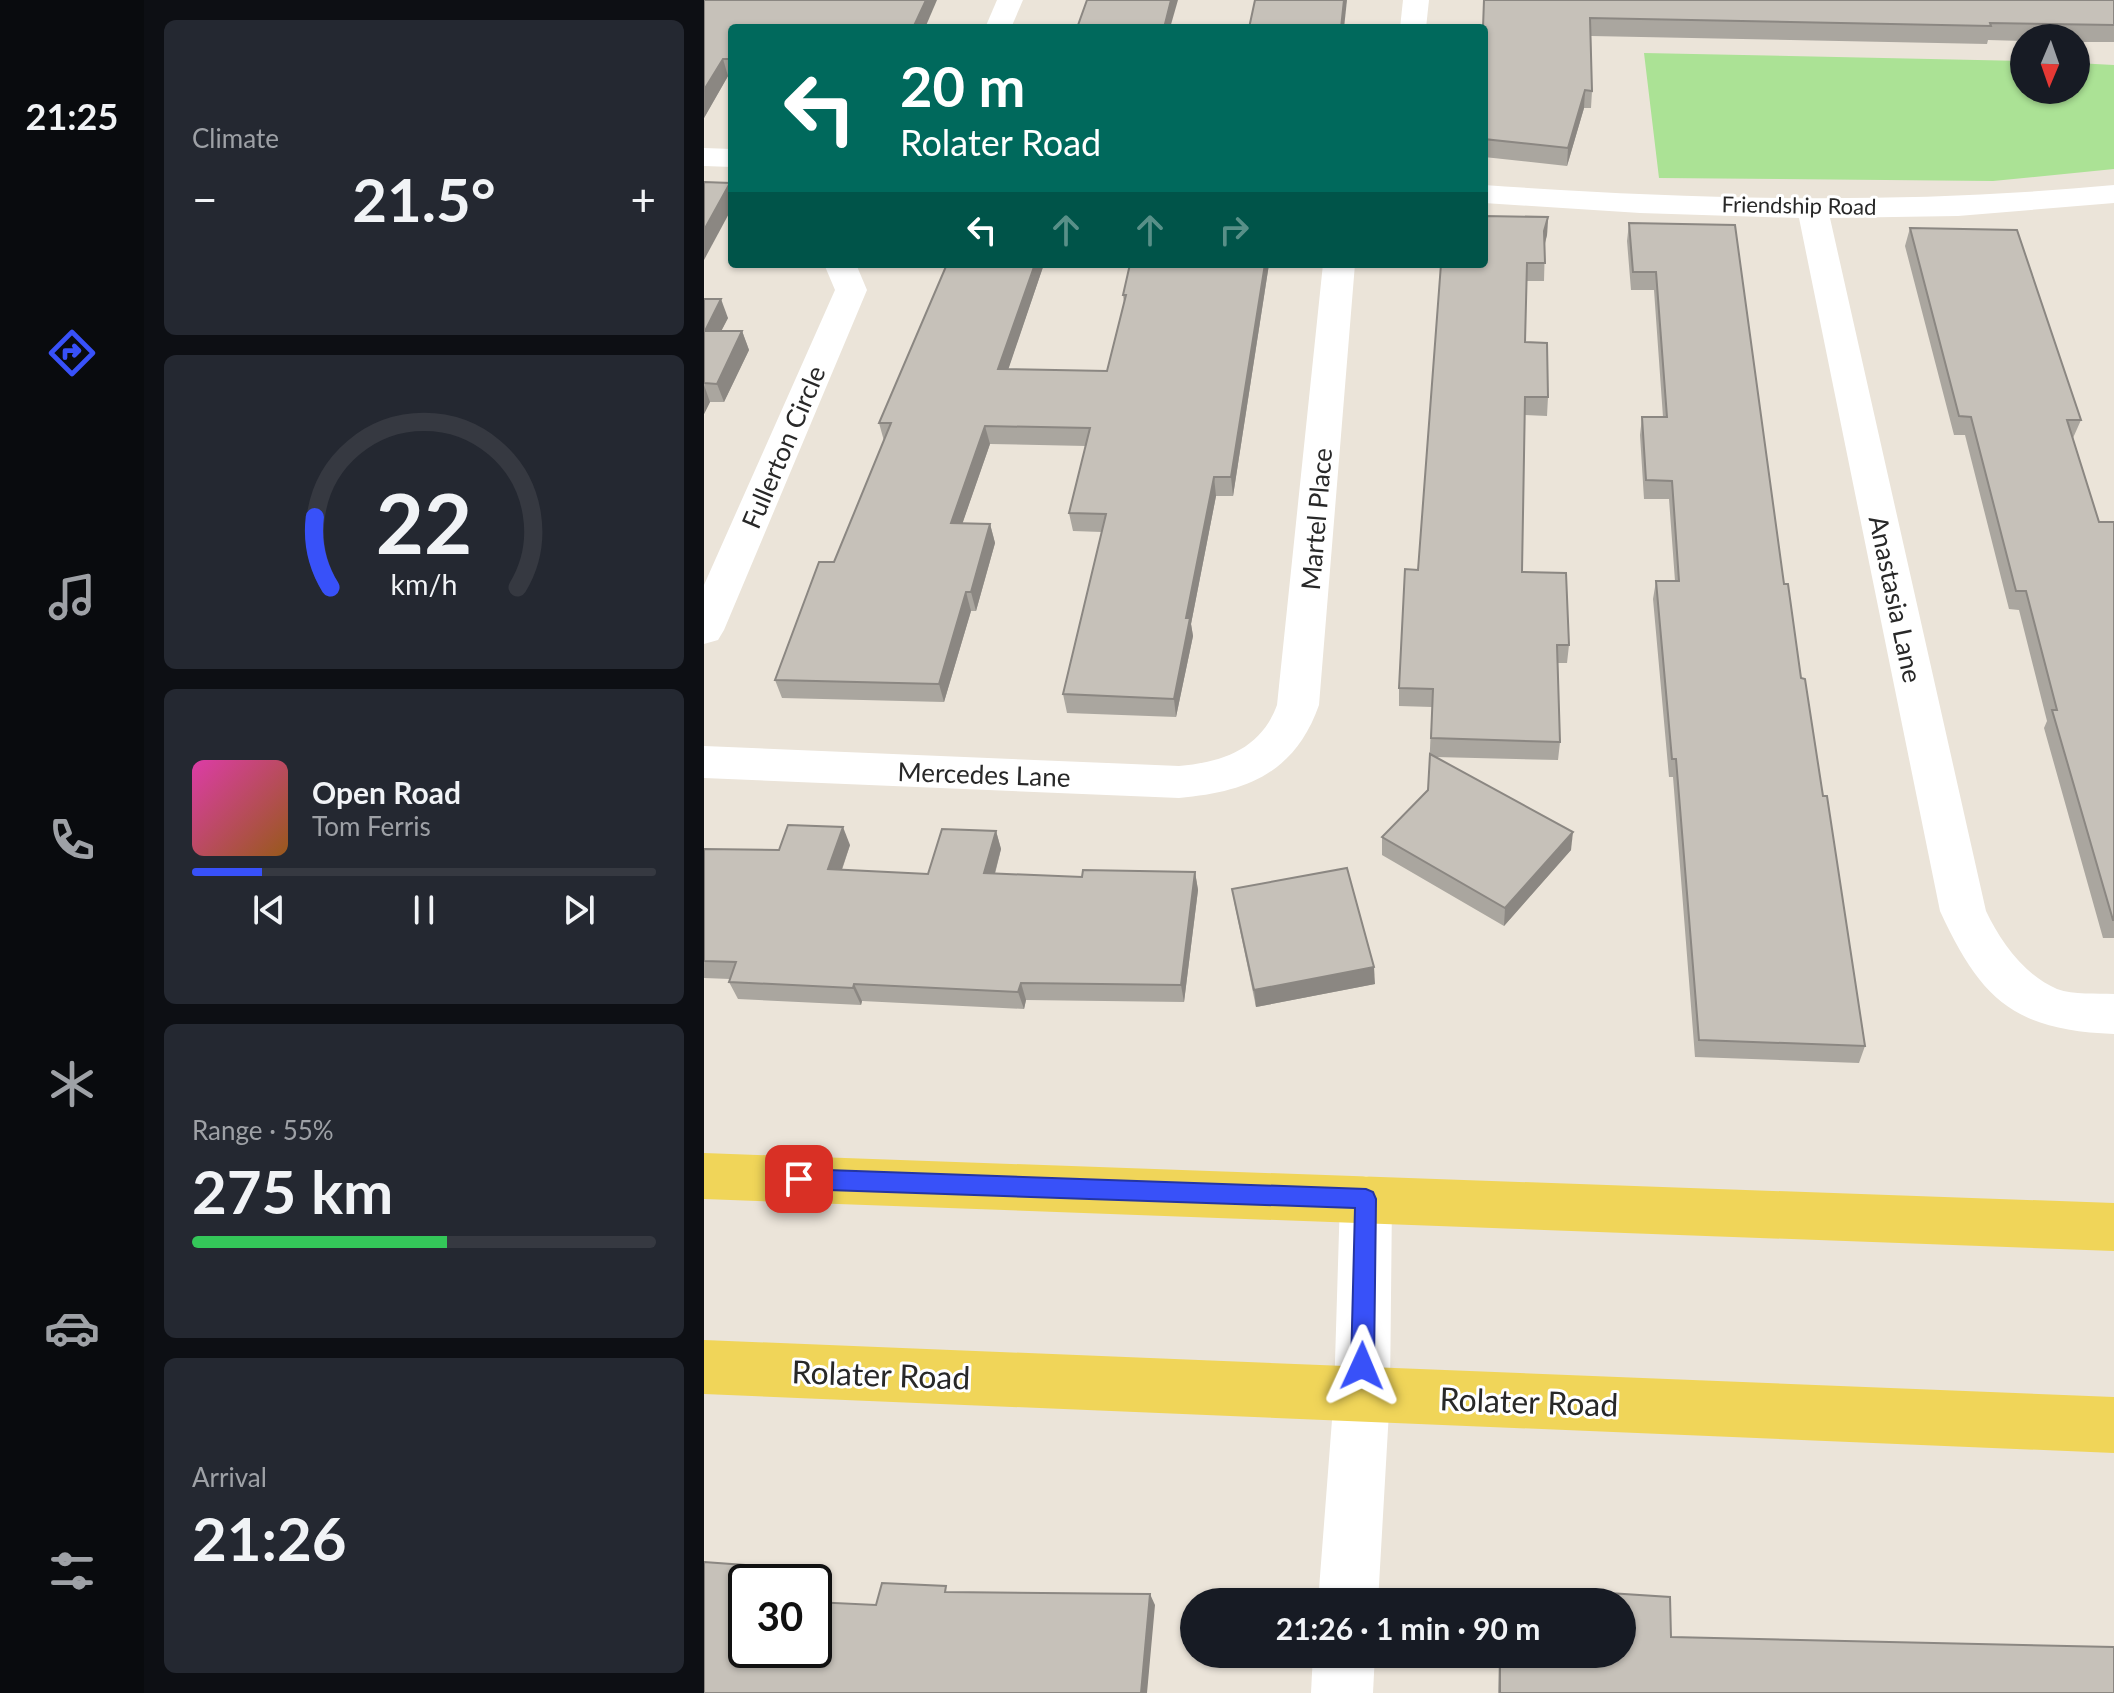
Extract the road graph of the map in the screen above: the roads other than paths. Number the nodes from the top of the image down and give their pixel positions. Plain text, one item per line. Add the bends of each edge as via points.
1 (1010, 0) edge
2 (1416, 0) edge
3 (1000, 24) edge
4 (1413, 24) edge
5 (704, 157) edge
6 (728, 158) edge
7 (1488, 194) edge
8 (2114, 194) edge
9 (1812, 207) junction
10 (842, 268) edge
11 (1339, 268) edge
12 (704, 630) edge
13 (1260, 760) joint
14 (704, 762) edge
15 (2114, 1014) edge
16 (704, 1176) edge
17 (1366, 1199) junction
18 (2114, 1227) edge
19 (704, 1367) edge
20 (1362, 1394) junction
21 (2114, 1425) edge
22 (1349, 1588) edge
23 (1343, 1668) edge
24 (1342, 1693) edge

1 - 3 street
2 - 4 street
5 - 6 street
7 - 9 street, Friendship Road
8 - 9 street, Friendship Road via 2028,204
9 - 15 street, Anastasia Lane via 1963,911 1979,947 2006,978 2046,1006
10 - 12 street, Fullerton Circle via 851,290
11 - 13 street, Martel Place via 1298,705 1287,735
13 - 14 street, Mercedes Lane via 1223,777 1179,782
16 - 17 main road
17 - 18 main road
17 - 20 street
19 - 20 main road, Rolater Road
20 - 21 main road, Rolater Road
20 - 22 street
23 - 24 street

